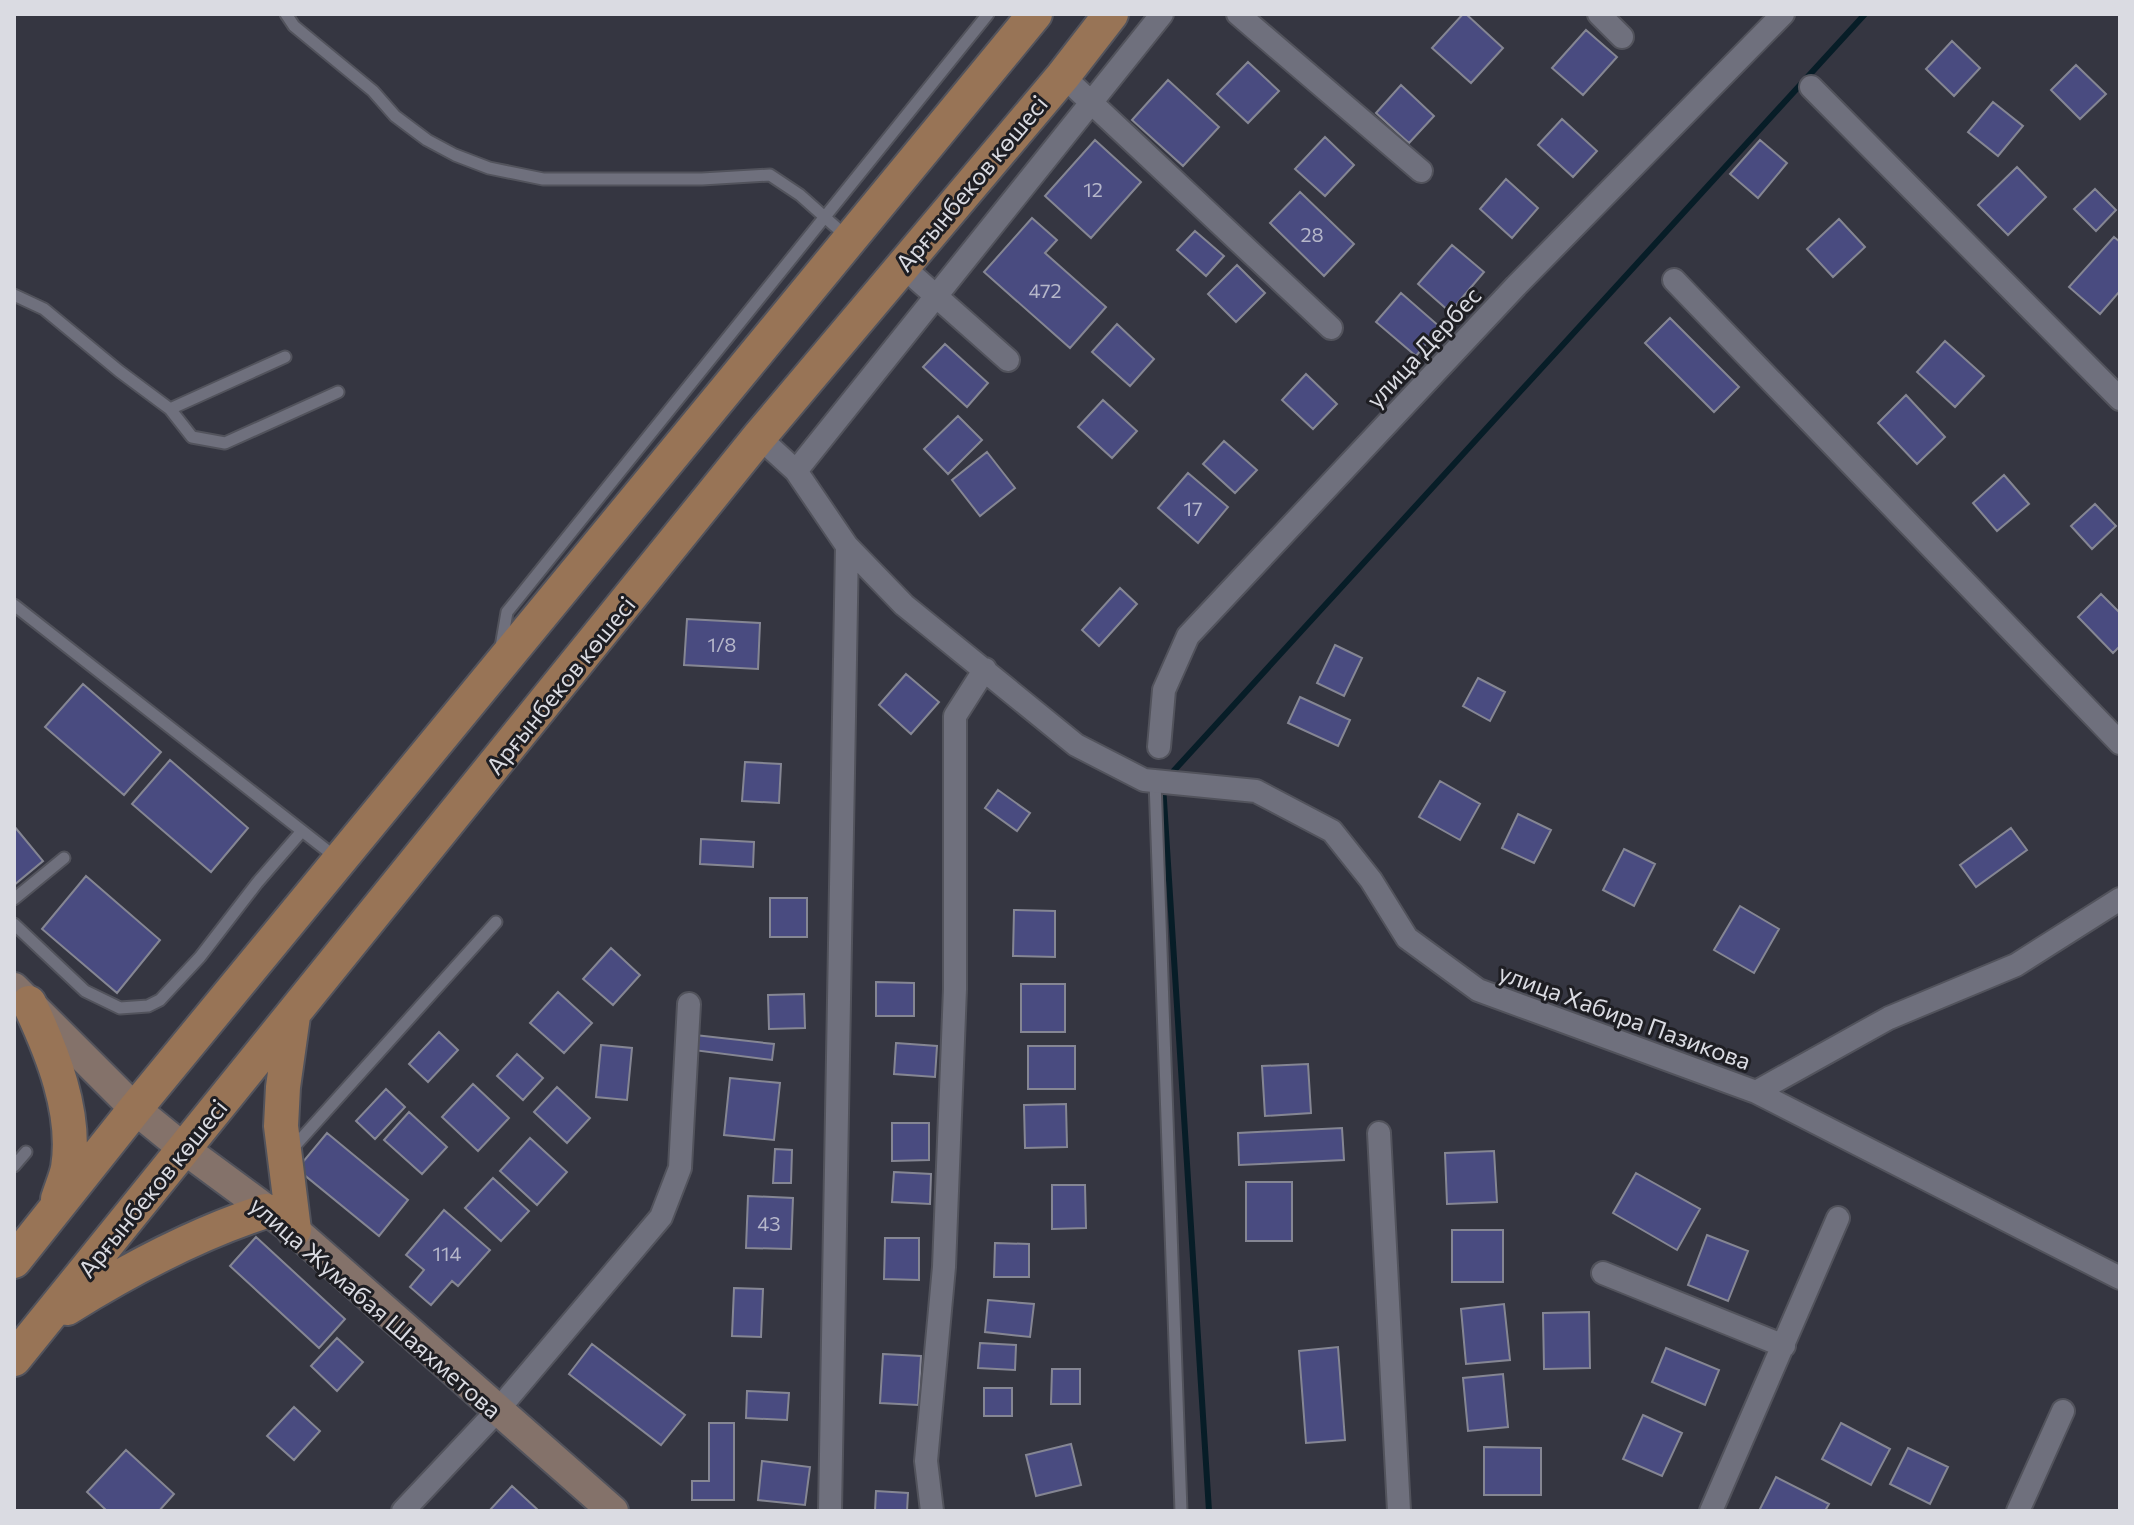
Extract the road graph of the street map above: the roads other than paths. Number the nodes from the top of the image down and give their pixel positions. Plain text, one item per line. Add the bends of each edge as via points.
1 (286, 14) edge
2 (988, 14) edge
3 (1035, 14) edge
4 (1111, 14) edge
5 (1162, 14) edge
6 (1238, 14) edge
7 (1599, 14) edge
8 (1783, 14) edge
9 (297, 20) edge
10 (1622, 37) dead end
11 (1063, 76) junction
12 (1811, 87) dead end
13 (1092, 103) junction
14 (1421, 171) dead end
15 (837, 228) junction
16 (901, 265) junction
17 (1674, 280) dead end
18 (14, 295) edge
19 (935, 296) junction
20 (1331, 328) dead end
21 (285, 357) dead end
22 (1008, 360) dead end
23 (338, 392) dead end
24 (2120, 399) edge
25 (170, 409) junction
26 (759, 437) junction
27 (796, 471) junction
28 (847, 546) junction
29 (14, 605) edge
30 (985, 669) junction
31 (2120, 743) edge
32 (1159, 747) dead end
33 (1155, 781) junction
34 (302, 831) junction
35 (64, 858) dead end
36 (339, 860) junction
37 (14, 899) edge
38 (2120, 899) edge
39 (496, 922) dead end
40 (14, 924) edge
41 (22, 996) edge
42 (689, 1004) dead end
43 (293, 1014) junction
44 (1756, 1092) junction
45 (135, 1109) junction
46 (1379, 1133) dead end
47 (183, 1148) junction
48 (26, 1152) dead end
49 (283, 1158) junction
50 (14, 1166) edge
51 (55, 1210) junction
52 (1838, 1218) dead end
53 (280, 1220) junction
54 (14, 1261) edge
55 (1603, 1273) dead end
56 (2120, 1278) edge
57 (46, 1321) junction
58 (1784, 1346) junction
59 (14, 1359) edge
60 (497, 1411) junction
61 (2063, 1411) dead end
62 (403, 1511) edge
63 (613, 1511) edge
64 (830, 1511) edge
65 (932, 1511) edge
66 (1181, 1511) edge
67 (1399, 1511) edge
68 (1711, 1511) edge
69 (2018, 1511) edge

1 - 9 lane
2 - 15 lane
3 - 15 main road
4 - 11 main road, Арғынбеков көшесі
5 - 13 street
6 - 14 street
7 - 10 street
8 - 32 street, улица Дербес via 1516,286 1188,636 1164,690
9 - 15 lane via 395,116 455,155 543,179 770,175
11 - 13 street
11 - 16 main road, Арғынбеков көшесі
12 - 24 street
13 - 19 street
13 - 20 street
15 - 36 main road via 498,668
16 - 19 street
16 - 26 main road, Арғынбеков көшесі
17 - 31 street
18 - 25 lane via 44,309
19 - 22 street
19 - 27 street
21 - 25 lane
23 - 25 lane via 225,443 192,437
26 - 27 street, улица Хабира Пазикова
26 - 43 main road, Арғынбеков көшесі
27 - 28 street, улица Хабира Пазикова
28 - 30 street, улица Хабира Пазикова via 904,605
28 - 64 street
29 - 34 lane
30 - 33 street, улица Хабира Пазикова via 1076,745
30 - 65 street via 955,716 955,989 944,1267 926,1461
33 - 44 street, улица Хабира Пазикова via 1256,791 1332,831 1407,938 1478,990
33 - 66 lane
34 - 36 lane
34 - 40 lane via 200,957 148,1006 120,1008 85,991
35 - 37 lane
36 - 45 main road
38 - 44 street via 2016,965 1889,1018
39 - 49 lane
41 - 45 street, улица Жумабая Шаяхметова
41 - 51 main road via 51,1049 63,1090 68,1167
42 - 60 street via 680,1168 661,1217
43 - 47 main road, Арғынбеков көшесі
43 - 49 main road via 283,1087
44 - 56 street, улица Хабира Пазикова
45 - 47 street, улица Жумабая Шаяхметова
45 - 51 main road
46 - 67 street
47 - 53 street, улица Жумабая Шаяхметова
47 - 57 main road, Арғынбеков көшесі
48 - 50 lane
49 - 53 main road
51 - 54 main road
52 - 58 street
53 - 57 main road via 220,1226 109,1282
53 - 60 street, улица Жумабая Шаяхметова
55 - 58 street
57 - 59 main road, Арғынбеков көшесі
58 - 68 street
60 - 62 street
60 - 63 street, улица Жумабая Шаяхметова
61 - 69 street

